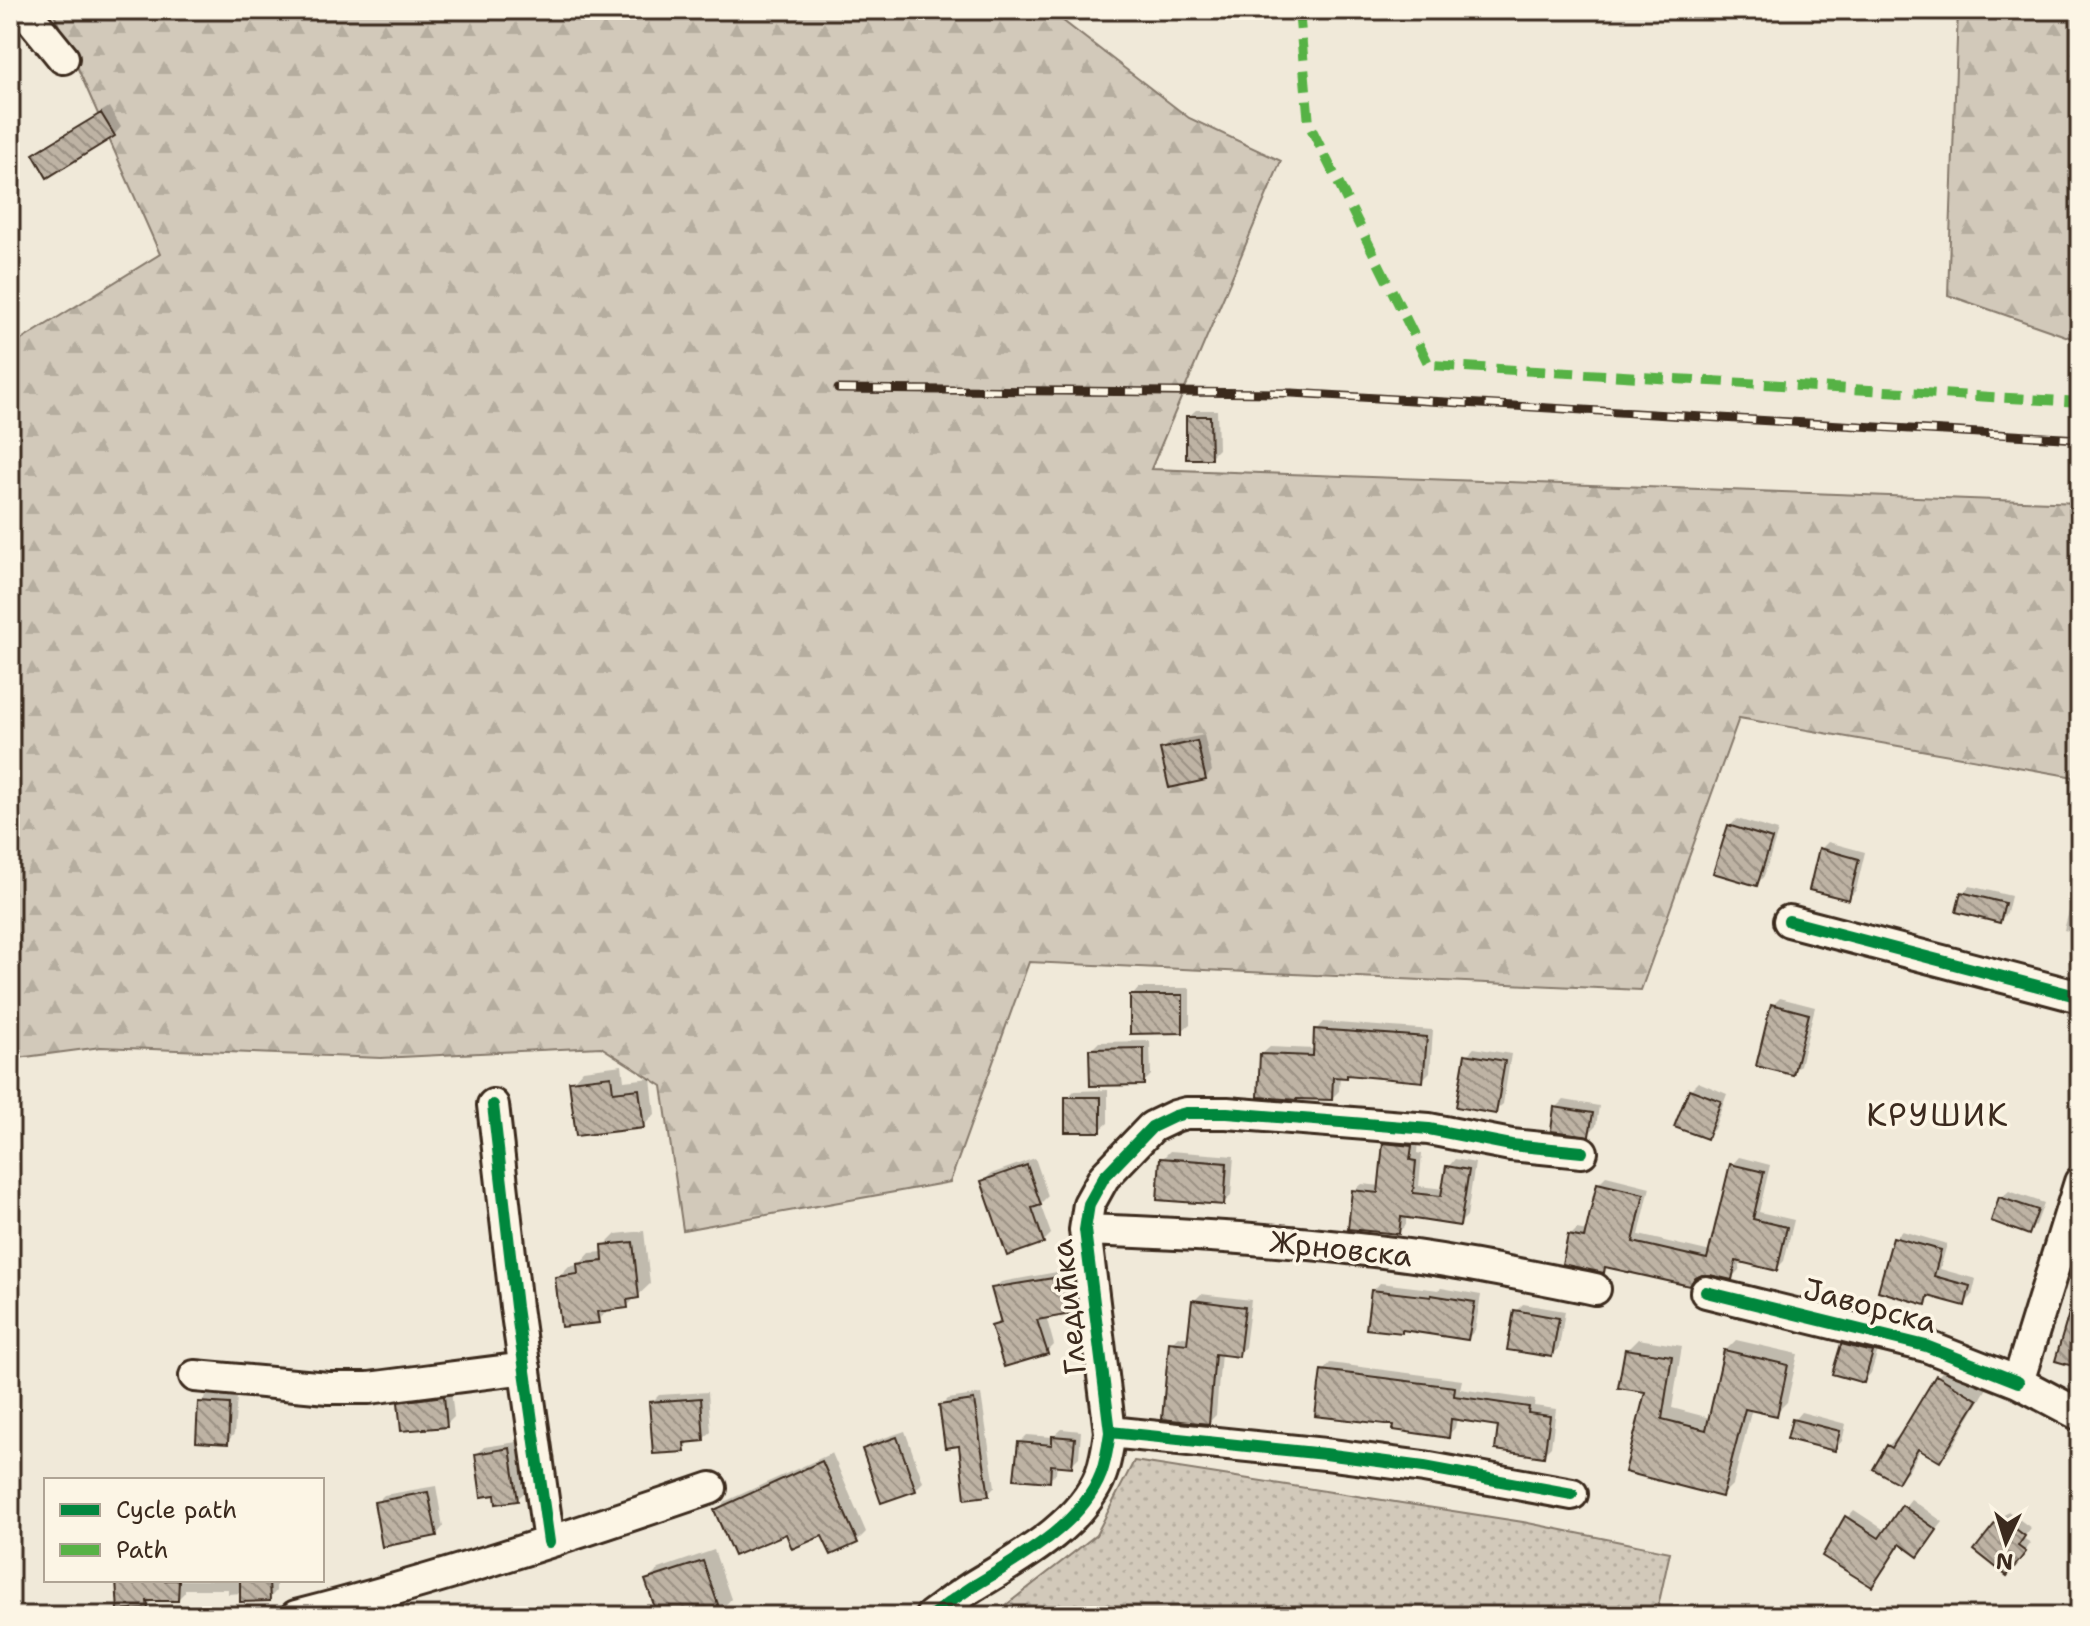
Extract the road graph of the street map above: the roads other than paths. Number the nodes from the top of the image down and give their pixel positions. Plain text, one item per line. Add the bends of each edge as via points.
1 (24, 10) edge
2 (63, 58) dead end
3 (1789, 921) dead end
4 (2080, 997) edge
5 (493, 1105) dead end
6 (1582, 1152) dead end
7 (2080, 1182) edge
8 (1085, 1230) junction
9 (1595, 1289) dead end
10 (1706, 1292) dead end
11 (525, 1368) junction
12 (195, 1376) dead end
13 (2018, 1382) junction
14 (2080, 1415) edge
15 (1110, 1432) junction
16 (711, 1488) dead end
17 (1572, 1494) dead end
18 (549, 1542) junction
19 (366, 1607) edge
20 (296, 1616) edge
21 (931, 1616) edge

1 - 2 street
3 - 4 street
5 - 11 street
6 - 8 street, Гледићка via 1429,1129 1186,1113 1152,1127 1104,1177 1089,1204
7 - 13 street
8 - 9 street, Жрновска via 1366,1250
8 - 15 street, Гледићка
10 - 13 street, Јаворска via 1926,1346
11 - 12 street via 369,1388
11 - 18 street
13 - 14 street, Јаворска
15 - 17 street via 1424,1467
15 - 21 street, Гледићка via 1101,1474 1077,1510 1046,1540
16 - 18 street
18 - 19 street
19 - 20 street

